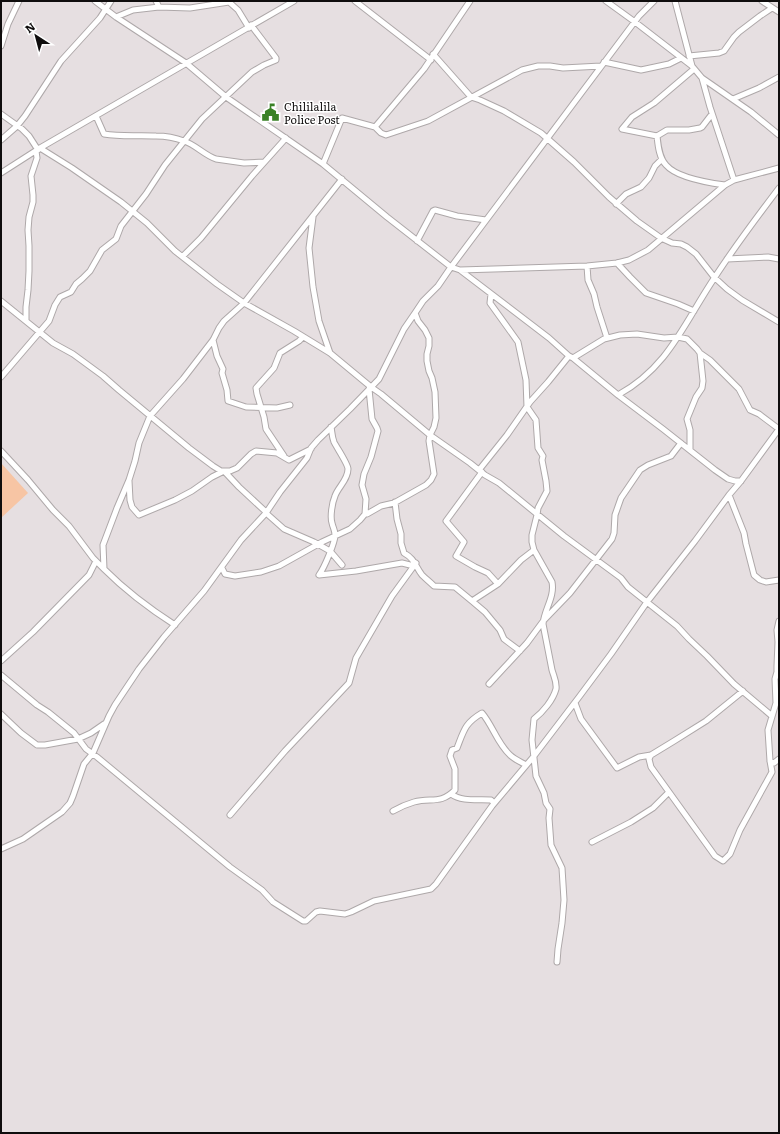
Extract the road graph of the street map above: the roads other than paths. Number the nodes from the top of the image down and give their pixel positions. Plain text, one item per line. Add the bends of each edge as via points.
1 (19, 1) edge
2 (95, 1) edge
3 (111, 1) edge
4 (156, 1) edge
5 (294, 1) edge
6 (355, 1) edge
7 (471, 1) edge
8 (606, 1) edge
9 (654, 1) edge
10 (675, 1) edge
11 (762, 1) edge
12 (159, 7) junction
13 (772, 8) junction
14 (105, 9) junction
15 (779, 12) edge
16 (116, 17) junction
17 (635, 22) junction
18 (250, 26) junction
19 (1, 46) edge
20 (433, 54) junction
21 (689, 56) junction
22 (681, 58) junction
23 (431, 60) junction
24 (186, 63) junction
25 (603, 64) junction
26 (693, 68) junction
27 (779, 77) edge
28 (702, 78) junction
29 (226, 97) junction
30 (471, 97) junction
31 (733, 99) junction
32 (1, 114) edge
33 (712, 114) junction
34 (96, 116) junction
35 (17, 126) junction
36 (375, 127) junction
37 (779, 134) edge
38 (657, 136) junction
39 (286, 138) junction
40 (547, 138) junction
41 (1, 140) edge
42 (184, 141) junction
43 (38, 150) junction
44 (662, 159) junction
45 (264, 162) junction
46 (323, 164) junction
47 (779, 168) edge
48 (1, 173) edge
49 (342, 179) junction
50 (734, 180) junction
51 (725, 185) junction
52 (779, 188) edge
53 (616, 204) junction
54 (132, 211) junction
55 (314, 214) junction
56 (486, 220) junction
57 (662, 238) junction
58 (417, 241) junction
59 (183, 256) junction
60 (727, 259) junction
61 (779, 259) edge
62 (617, 263) junction
63 (587, 266) junction
64 (451, 267) junction
65 (460, 270) junction
66 (714, 278) junction
67 (491, 294) junction
68 (1, 301) edge
69 (244, 303) junction
70 (694, 311) junction
71 (414, 313) junction
72 (26, 320) junction
73 (779, 322) edge
74 (39, 332) junction
75 (303, 337) junction
76 (678, 337) junction
77 (607, 338) junction
78 (213, 340) junction
79 (330, 353) junction
80 (700, 353) junction
81 (571, 357) junction
82 (1, 377) edge
83 (370, 388) junction
84 (618, 395) junction
85 (290, 405) dead end
86 (527, 407) junction
87 (261, 408) junction
88 (150, 416) junction
89 (331, 427) junction
90 (779, 429) edge
91 (430, 435) junction
92 (681, 443) junction
93 (312, 448) junction
94 (690, 450) junction
95 (1, 451) edge
96 (285, 459) junction
97 (481, 471) junction
98 (224, 472) junction
99 (128, 480) junction
100 (741, 481) junction
101 (729, 495) junction
102 (395, 502) junction
103 (266, 512) junction
104 (365, 514) junction
105 (537, 515) junction
106 (335, 536) junction
107 (318, 544) junction
108 (534, 550) junction
109 (330, 551) junction
110 (596, 560) junction
111 (96, 561) junction
112 (342, 565) dead end
113 (415, 565) junction
114 (222, 568) junction
115 (104, 569) junction
116 (779, 580) edge
117 (498, 584) junction
118 (472, 600) junction
119 (647, 602) junction
120 (544, 620) junction
121 (779, 621) edge
122 (175, 625) junction
123 (520, 651) junction
124 (1, 661) edge
125 (1, 675) edge
126 (489, 684) dead end
127 (743, 691) junction
128 (575, 702) junction
129 (1, 714) edge
130 (772, 716) junction
131 (105, 724) junction
132 (78, 739) junction
133 (93, 753) junction
134 (651, 755) junction
135 (534, 756) junction
136 (779, 759) edge
137 (770, 762) junction
138 (526, 765) junction
139 (669, 792) junction
140 (451, 794) junction
141 (494, 803) junction
142 (393, 811) dead end
143 (230, 815) dead end
144 (592, 842) dead end
145 (1, 849) edge
146 (557, 962) dead end

1 - 19 street
2 - 14 street
3 - 14 street
4 - 12 street
5 - 18 street
6 - 23 street
7 - 20 street
8 - 17 street
9 - 17 street
10 - 21 street
11 - 13 street
12 - 16 street via 133,10
12 - 18 street via 190,8 230,2
13 - 15 street
13 - 21 street via 739,32 719,54
14 - 16 street
14 - 35 street via 61,61
16 - 24 street
17 - 22 street
17 - 25 street
18 - 24 street
18 - 29 street via 276,60 252,72
20 - 23 street
20 - 30 street
21 - 26 street
22 - 25 street via 669,64 641,70
22 - 26 street
23 - 36 street
24 - 29 street
24 - 34 street
25 - 30 street via 563,68 538,66 522,70
25 - 40 street
26 - 28 street
26 - 38 street via 654,103 632,117 622,129
27 - 31 street
28 - 31 street
28 - 33 street
29 - 39 street
29 - 42 street via 206,115
30 - 36 street via 428,121 390,134 381,134
30 - 40 street via 504,111
31 - 37 street
32 - 35 street
33 - 38 street via 700,128 668,130
33 - 50 street
34 - 42 street via 104,134 158,135
34 - 43 street
35 - 41 street
35 - 43 street via 29,136
36 - 46 street via 342,118
38 - 44 street
39 - 45 street
39 - 46 street
40 - 53 street
40 - 56 street
42 - 45 street via 216,159 244,163
42 - 54 street
43 - 48 street
43 - 54 street via 72,168
43 - 72 street via 31,176 33,202 28,230
44 - 51 street via 676,173
44 - 53 street via 641,187 626,194
45 - 59 street
46 - 49 street
47 - 50 street
49 - 55 street
49 - 58 street
50 - 51 street
51 - 57 street
52 - 60 street
53 - 57 street
54 - 59 street
54 - 74 street via 121,226 116,239 102,250 90,271 70,292 60,297 49,321
55 - 69 street
55 - 79 street via 309,248 313,287 319,321
56 - 58 street via 435,210
56 - 64 street
57 - 62 street via 648,250
57 - 66 street via 687,247 696,254
58 - 64 street
59 - 69 street
60 - 61 street
60 - 66 street
62 - 63 street
62 - 70 street via 646,293
63 - 65 street
63 - 77 street via 588,280
64 - 65 street
64 - 71 street
65 - 67 street
66 - 70 street
66 - 73 street via 742,300
67 - 81 street
67 - 86 street via 490,303 518,342 526,380
68 - 72 street
69 - 75 street
69 - 78 street via 224,321
70 - 76 street
71 - 83 street via 378,379
71 - 91 street via 429,338 427,361 435,392 436,418
72 - 74 street
74 - 82 street
74 - 88 street via 87,363
75 - 79 street
75 - 87 street via 280,353 274,368 257,386
76 - 77 street via 664,338 637,334
76 - 80 street via 687,339
76 - 84 street via 655,367
77 - 81 street
78 - 87 street via 223,369 228,401 246,407
78 - 88 street
79 - 83 street
80 - 90 street via 739,389 750,410
80 - 94 street via 703,386 687,419
81 - 84 street
81 - 86 street
83 - 89 street
83 - 91 street via 381,394
83 - 104 street via 372,419 378,432 362,479 366,499
84 - 92 street
85 - 87 street
86 - 97 street
86 - 105 street via 536,420 538,448 542,456 547,486
87 - 96 street via 266,429
88 - 98 street via 204,460
88 - 99 street
89 - 93 street
89 - 106 street via 333,440 348,466 343,484 335,495 332,510
90 - 100 street
91 - 97 street
91 - 102 street via 428,442 433,477 426,485
92 - 94 street
92 - 110 street via 671,456 643,468 624,492 615,515 614,536
93 - 96 street via 291,460
93 - 103 street
94 - 100 street via 725,478
95 - 111 street via 69,526
96 - 98 street via 277,454 256,451 237,468
97 - 105 street
97 - 117 street via 446,521 464,542 456,556 488,573
98 - 99 street via 175,500 139,515 132,507
98 - 103 street
99 - 115 street via 103,545
100 - 101 street
101 - 116 street via 744,533 754,575 766,582
101 - 119 street
102 - 104 street
102 - 113 street via 404,553
103 - 107 street via 284,529
103 - 114 street via 241,540
104 - 106 street via 350,529
105 - 108 street via 532,535
105 - 110 street
106 - 107 street
106 - 109 street
107 - 109 street
107 - 114 street via 279,566 261,572 235,576 225,574
108 - 117 street
108 - 120 street via 553,586 552,598
109 - 112 street
109 - 113 street via 320,575 402,563
110 - 119 street
110 - 120 street
111 - 115 street
111 - 124 street via 89,575
113 - 118 street via 434,586 456,587
113 - 143 street via 392,596 356,658 349,683 285,751
114 - 122 street
115 - 122 street
117 - 118 street
118 - 123 street via 500,630 504,639
119 - 127 street via 677,626
119 - 128 street
120 - 123 street
120 - 135 street via 556,690 534,719
121 - 130 street via 776,703
122 - 131 street via 139,669
123 - 126 street
125 - 132 street via 66,726
127 - 130 street
127 - 134 street via 706,721
128 - 134 street via 581,719 617,768 639,757
128 - 135 street
129 - 132 street via 20,734 37,745
130 - 137 street via 768,730
131 - 132 street
131 - 133 street
132 - 133 street
133 - 141 street via 230,867 262,890 273,902 303,921 316,912 345,914 374,901 432,888
133 - 145 street via 84,764 70,803 62,812 23,839
134 - 139 street via 651,767
135 - 138 street
135 - 146 street via 536,776 550,809 552,845 562,868 564,884
136 - 137 street via 774,763
137 - 139 street via 772,772 740,830 730,854 723,861 715,856
138 - 140 street via 510,756 482,713 465,727 457,748 452,750 450,756 455,769 455,790
138 - 141 street
139 - 144 street via 653,808
140 - 141 street via 471,800 491,800
140 - 142 street via 434,801 415,802

